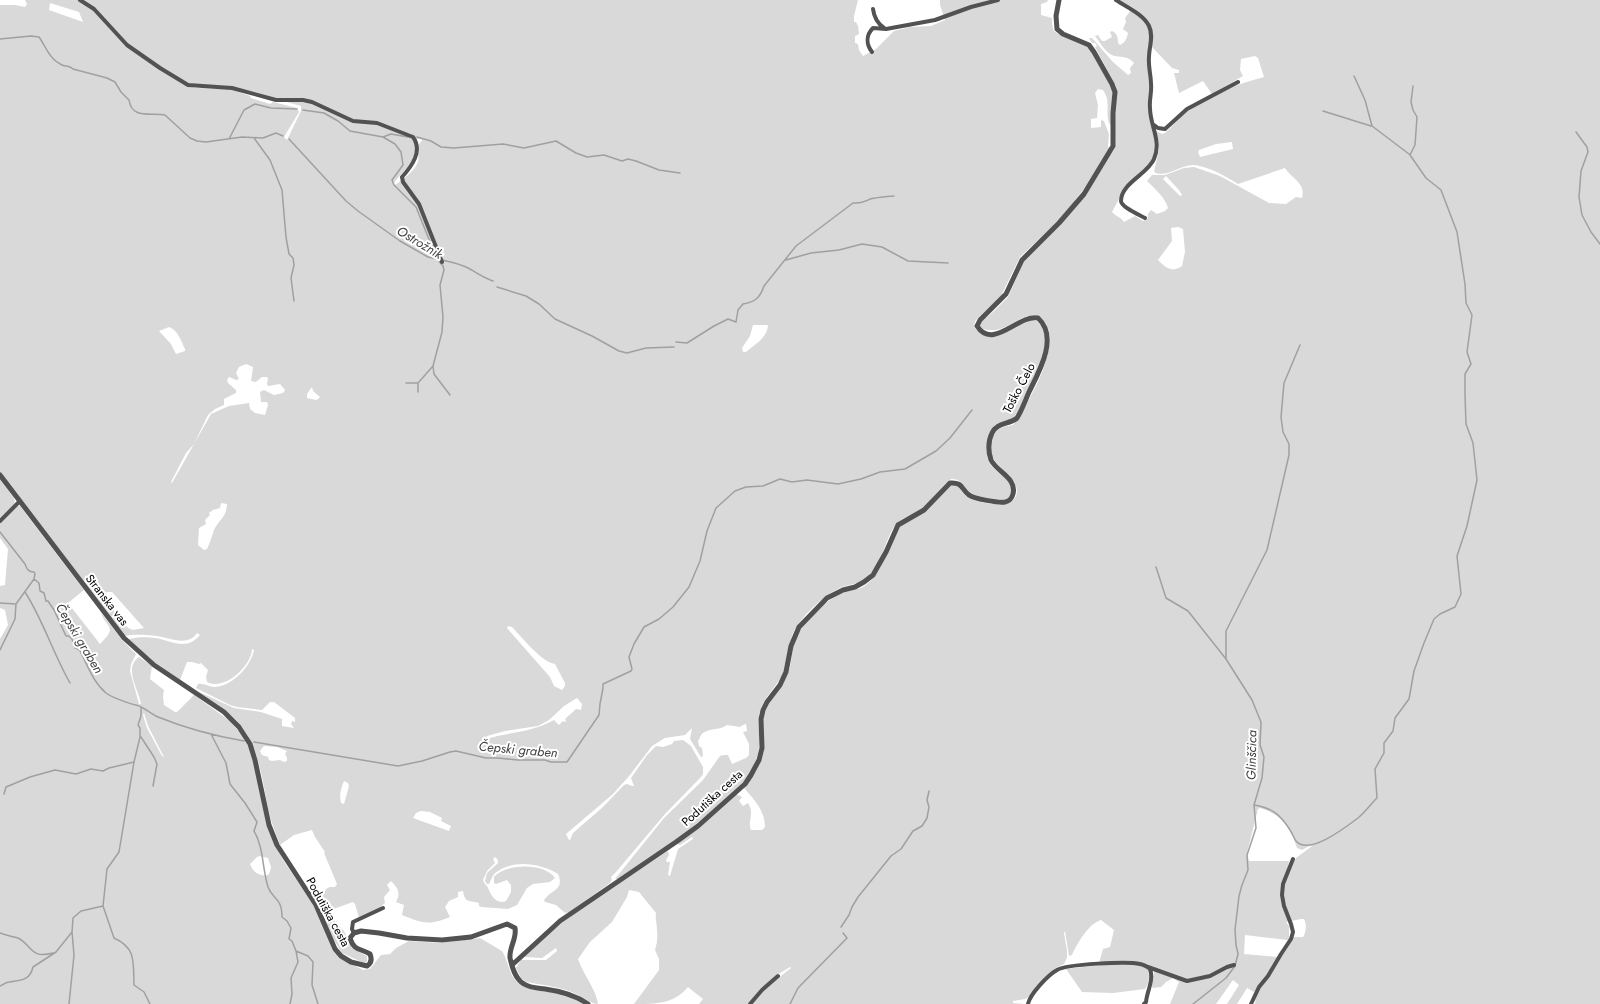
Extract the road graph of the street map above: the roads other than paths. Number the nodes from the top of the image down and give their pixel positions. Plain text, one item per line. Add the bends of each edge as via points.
1 (80, 0) edge
2 (998, 0) edge
3 (1059, 0) edge
4 (1116, 0) edge
5 (874, 9) dead end
6 (886, 29) junction
7 (872, 52) dead end
8 (1238, 82) dead end
9 (1153, 125) junction
10 (1145, 218) dead end
11 (442, 262) dead end
12 (0, 475) edge
13 (20, 501) junction
14 (0, 521) edge
15 (864, 582) joint
16 (224, 712) joint
17 (1293, 859) dead end
18 (383, 908) dead end
19 (354, 933) junction
20 (512, 965) junction
21 (1234, 965) dead end
22 (1148, 967) junction
23 (778, 976) dead end
24 (588, 1004) edge
25 (750, 1004) edge
26 (1028, 1004) edge
27 (1144, 1004) edge
28 (1251, 1004) edge

1 - 11 street via 94,9 128,45 188,85 232,88 276,100 312,102 353,121 377,123 413,137 417,145 415,159 402,177 402,182 419,204
2 - 6 street via 935,20
3 - 15 street, Toško Čelo via 1055,22 1057,29 1089,45 1114,89 1113,146 1084,194 1025,256 1006,294 977,326 983,332 991,334 1004,332 1022,320 1034,317 1046,327 1044,364 1017,418 996,428 989,442 992,460 1011,481 1014,488 1013,496 1005,502 977,498 970,496 960,484 950,483 924,510 898,525 877,568
4 - 9 street via 1139,14 1150,28 1148,58
5 - 6 street via 877,22
6 - 7 street via 875,27 870,32 867,42
8 - 9 street via 1191,107 1165,129
9 - 10 street via 1158,144 1155,158 1148,168 1129,184 1121,201 1126,208
12 - 13 street, Stranska vas
13 - 14 street
13 - 16 street, Stranska vas via 124,638 154,665
15 - 20 street, Podutiška cesta via 827,598 795,634 786,672 762,710 762,748 759,760 745,784 698,826 560,921
16 - 19 street, Podutiška cesta via 239,727 250,744 277,845 316,905 335,949 350,962 367,966 370,964 370,954 352,945 350,938
17 - 28 street via 1283,884 1282,895 1293,932 1291,939 1259,986
18 - 19 street via 353,922
19 - 20 street, Podutiška cesta via 361,931 442,940 471,937 507,924 515,928 516,934 510,956
20 - 24 street via 523,984 564,992
21 - 22 street via 1210,976 1187,981
22 - 26 street via 1138,963 1118,963 1064,967 1053,973 1034,992
22 - 27 street via 1152,973
23 - 25 street

